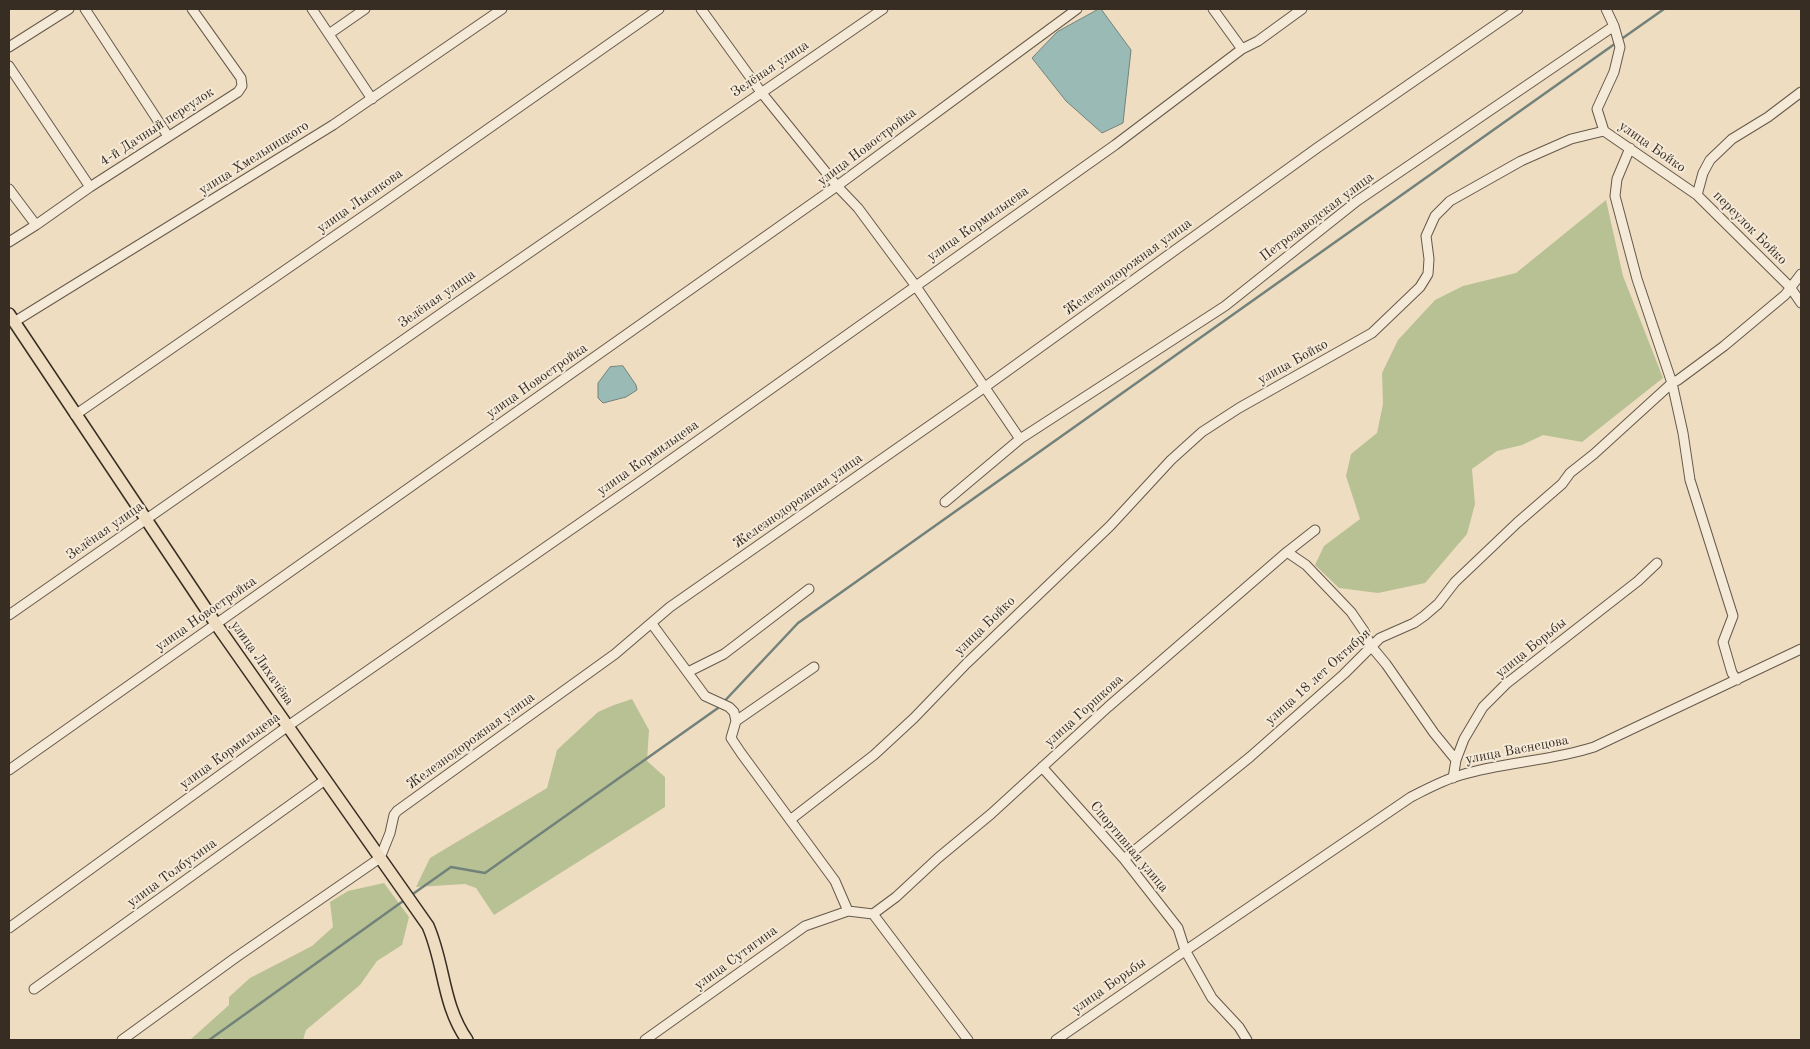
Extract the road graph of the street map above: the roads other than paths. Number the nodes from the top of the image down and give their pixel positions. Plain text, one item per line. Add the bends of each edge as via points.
1 (69, 9) edge
2 (85, 9) edge
3 (192, 9) edge
4 (312, 9) edge
5 (365, 9) edge
6 (502, 9) edge
7 (659, 9) edge
8 (701, 9) edge
9 (883, 9) edge
10 (1077, 9) edge
11 (1213, 9) edge
12 (1302, 9) edge
13 (1518, 9) edge
14 (1606, 9) edge
15 (1614, 26) junction
16 (329, 34) junction
17 (9, 47) edge
18 (1242, 49) junction
19 (9, 66) edge
20 (761, 92) junction
21 (1801, 92) edge
22 (372, 99) junction
23 (1604, 131) junction
24 (168, 136) junction
25 (1630, 148) junction
26 (837, 186) junction
27 (90, 187) junction
28 (9, 189) edge
29 (1698, 195) junction
30 (36, 225) junction
31 (9, 242) edge
32 (1801, 274) edge
33 (915, 285) junction
34 (1790, 287) junction
35 (1801, 303) edge
36 (11, 318) edge
37 (1672, 382) junction
38 (985, 387) junction
39 (75, 415) junction
40 (1020, 439) junction
41 (944, 502) dead end
42 (145, 520) junction
43 (1315, 530) dead end
44 (1286, 552) junction
45 (1657, 562) dead end
46 (809, 589) dead end
47 (9, 614) edge
48 (216, 624) junction
49 (652, 624) junction
50 (1371, 646) junction
51 (1801, 650) edge
52 (814, 667) dead end
53 (688, 672) junction
54 (1737, 680) junction
55 (736, 721) junction
56 (288, 726) junction
57 (1456, 760) junction
58 (1042, 767) junction
59 (9, 770) edge
60 (1453, 778) junction
61 (325, 780) junction
62 (790, 820) junction
63 (380, 858) junction
64 (1124, 858) junction
65 (848, 911) junction
66 (873, 914) junction
67 (9, 928) edge
68 (1182, 952) junction
69 (34, 988) dead end
70 (122, 1040) edge
71 (467, 1040) edge
72 (645, 1040) edge
73 (968, 1040) edge
74 (1056, 1040) edge
75 (1247, 1040) edge

1 - 17 street
2 - 24 street
3 - 24 street, 4-й Дачный переулок via 241,78 242,86 238,92
4 - 16 street
5 - 16 street
6 - 22 street, улица Хмельницкого
7 - 39 street, улица Лысикова
8 - 20 street
9 - 20 street, Зелёная улица
10 - 26 street, улица Новостройка
11 - 18 street
12 - 18 street, улица Кормильцева
13 - 38 street, Железнодорожная улица via 1317,148
14 - 15 street
15 - 23 street via 1620,47 1614,72 1597,109
15 - 40 street, Петрозаводская улица via 1357,201 1225,306
16 - 22 street
18 - 33 street, улица Кормильцева via 1115,145
19 - 27 street
20 - 26 street
20 - 42 street, Зелёная улица
21 - 29 street, улица Бойко via 1732,139 1710,160
22 - 36 street, улица Хмельницкого via 102,270
23 - 25 street, улица Бойко
23 - 62 street, улица Бойко via 1571,139 1521,161 1450,201 1435,216 1426,236 1428,274 1420,287 1372,333 1202,432 914,718 874,755
24 - 27 street, 4-й Дачный переулок
25 - 29 street, улица Бойко
25 - 37 street via 1617,179 1615,196 1637,279
26 - 33 street via 858,208
26 - 48 street, улица Новостройка
27 - 30 street, 4-й Дачный переулок
28 - 30 street
29 - 34 street, переулок Бойко
30 - 31 street, 4-й Дачный переулок
32 - 34 street, улица 18 лет Октября
33 - 38 street
33 - 56 street, улица Кормильцева via 638,483
34 - 35 street, переулок Бойко
34 - 37 street, улица 18 лет Октября via 1785,295 1724,346
36 - 39 main road, улица Лихачёва
37 - 50 street, улица 18 лет Октября via 1517,523 1455,582 1438,604 1414,623 1380,638
37 - 54 street via 1690,480 1733,616 1723,642
38 - 40 street
38 - 49 street, Железнодорожная улица via 670,607
39 - 42 main road, улица Лихачёва
40 - 41 street, Петрозаводская улица
42 - 47 street, Зелёная улица
42 - 48 main road, улица Лихачёва
43 - 44 street, улица Горшкова
44 - 50 street via 1306,565 1351,612
44 - 58 street, улица Горшкова
45 - 57 street, улица Борьбы via 1638,581 1506,684 1483,707
46 - 53 street via 724,654
48 - 56 main road, улица Лихачёва
48 - 59 street, улица Новостройка
49 - 53 street
49 - 63 street, Железнодорожная улица via 397,811
50 - 57 street
50 - 64 street, улица 18 лет Октября via 1250,757
51 - 54 street, улица Васнецова
52 - 55 street
53 - 55 street via 705,696 734,712
54 - 60 street, улица Васнецова via 1594,747
55 - 62 street via 731,738
56 - 61 main road, улица Лихачёва
56 - 67 street, улица Кормильцева
57 - 60 street, улица Борьбы
58 - 64 street, Спортивная улица
58 - 66 street, улица Горшкова
60 - 68 street, улица Васнецова via 1411,797
61 - 63 main road, улица Лихачёва
61 - 69 street, улица Толбухина
62 - 65 street via 835,881
63 - 70 street
63 - 71 main road, улица Лихачёва via 428,926 435,941 447,1001
64 - 68 street, Спортивная улица via 1178,928
65 - 66 street
65 - 72 street, улица Сутягина via 805,926
66 - 73 street
68 - 74 street, улица Борьбы
68 - 75 street, Спортивная улица via 1212,998

